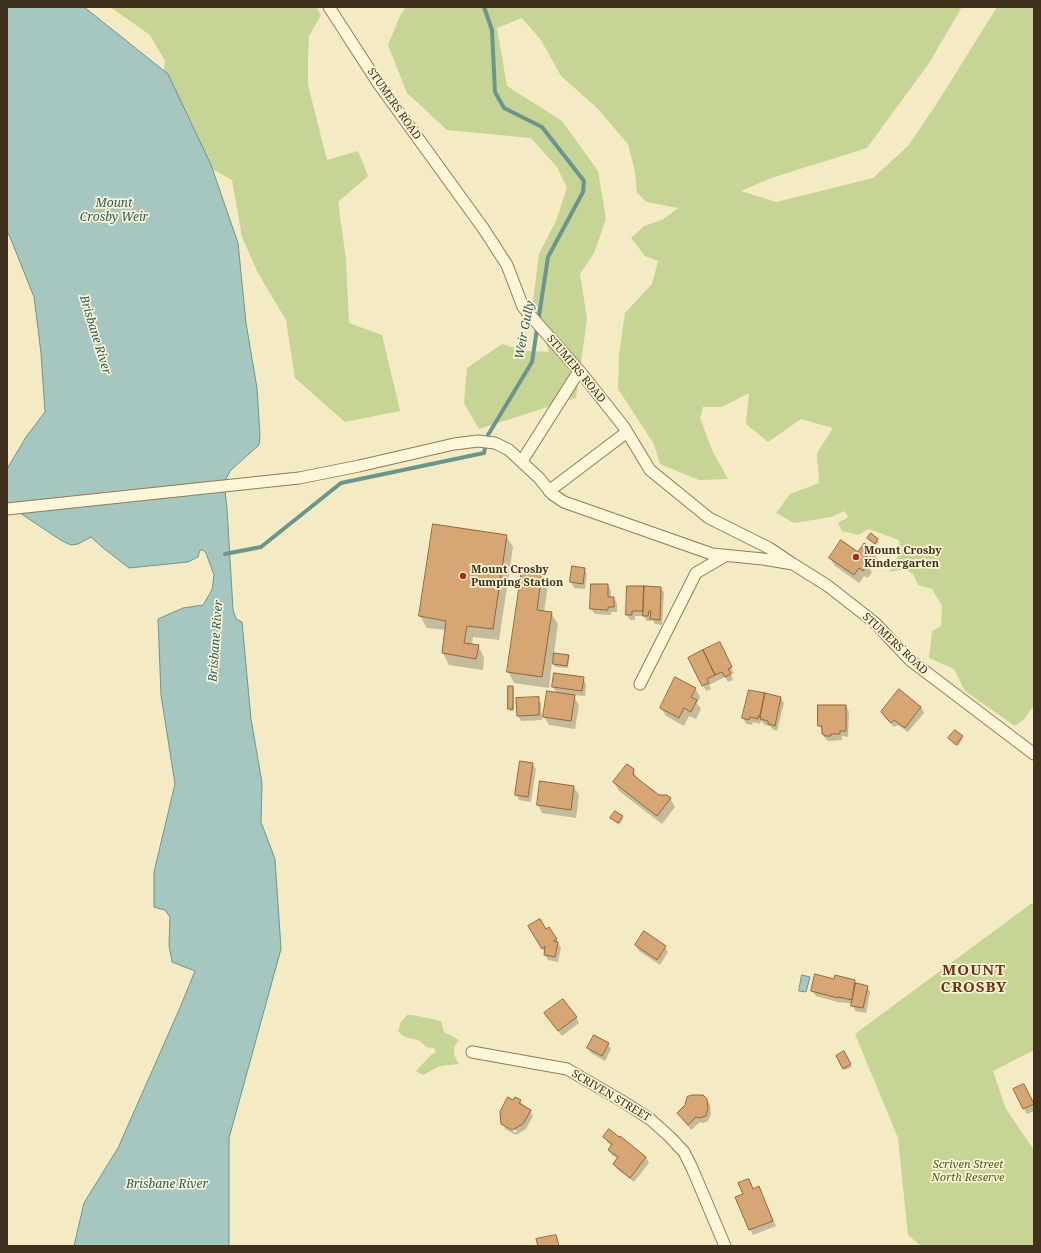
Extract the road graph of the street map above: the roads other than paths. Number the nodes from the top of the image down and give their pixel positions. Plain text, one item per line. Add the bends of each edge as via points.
1 (329, 7) edge
2 (579, 371) junction
3 (627, 432) junction
4 (522, 461) junction
5 (549, 491) junction
6 (7, 509) edge
7 (724, 556) junction
8 (793, 564) junction
9 (640, 684) dead end
10 (1034, 754) edge
11 (472, 1052) dead end
12 (725, 1246) edge

1 - 2 street, STUMERS ROAD via 378,83 483,228 507,265 523,306
2 - 3 street, STUMERS ROAD
2 - 4 street
3 - 5 street
3 - 8 street, STUMERS ROAD via 650,470 709,518 769,548
4 - 5 street, STUMERS ROAD
4 - 6 street, STUMERS ROAD via 495,443 478,441 299,478
5 - 7 street, STUMERS ROAD via 564,502
7 - 8 street, STUMERS ROAD
7 - 9 street via 696,573
8 - 10 street, STUMERS ROAD via 828,586 874,622 910,660
11 - 12 street, SCRIVEN STREET via 566,1069 622,1100 650,1119 684,1152

